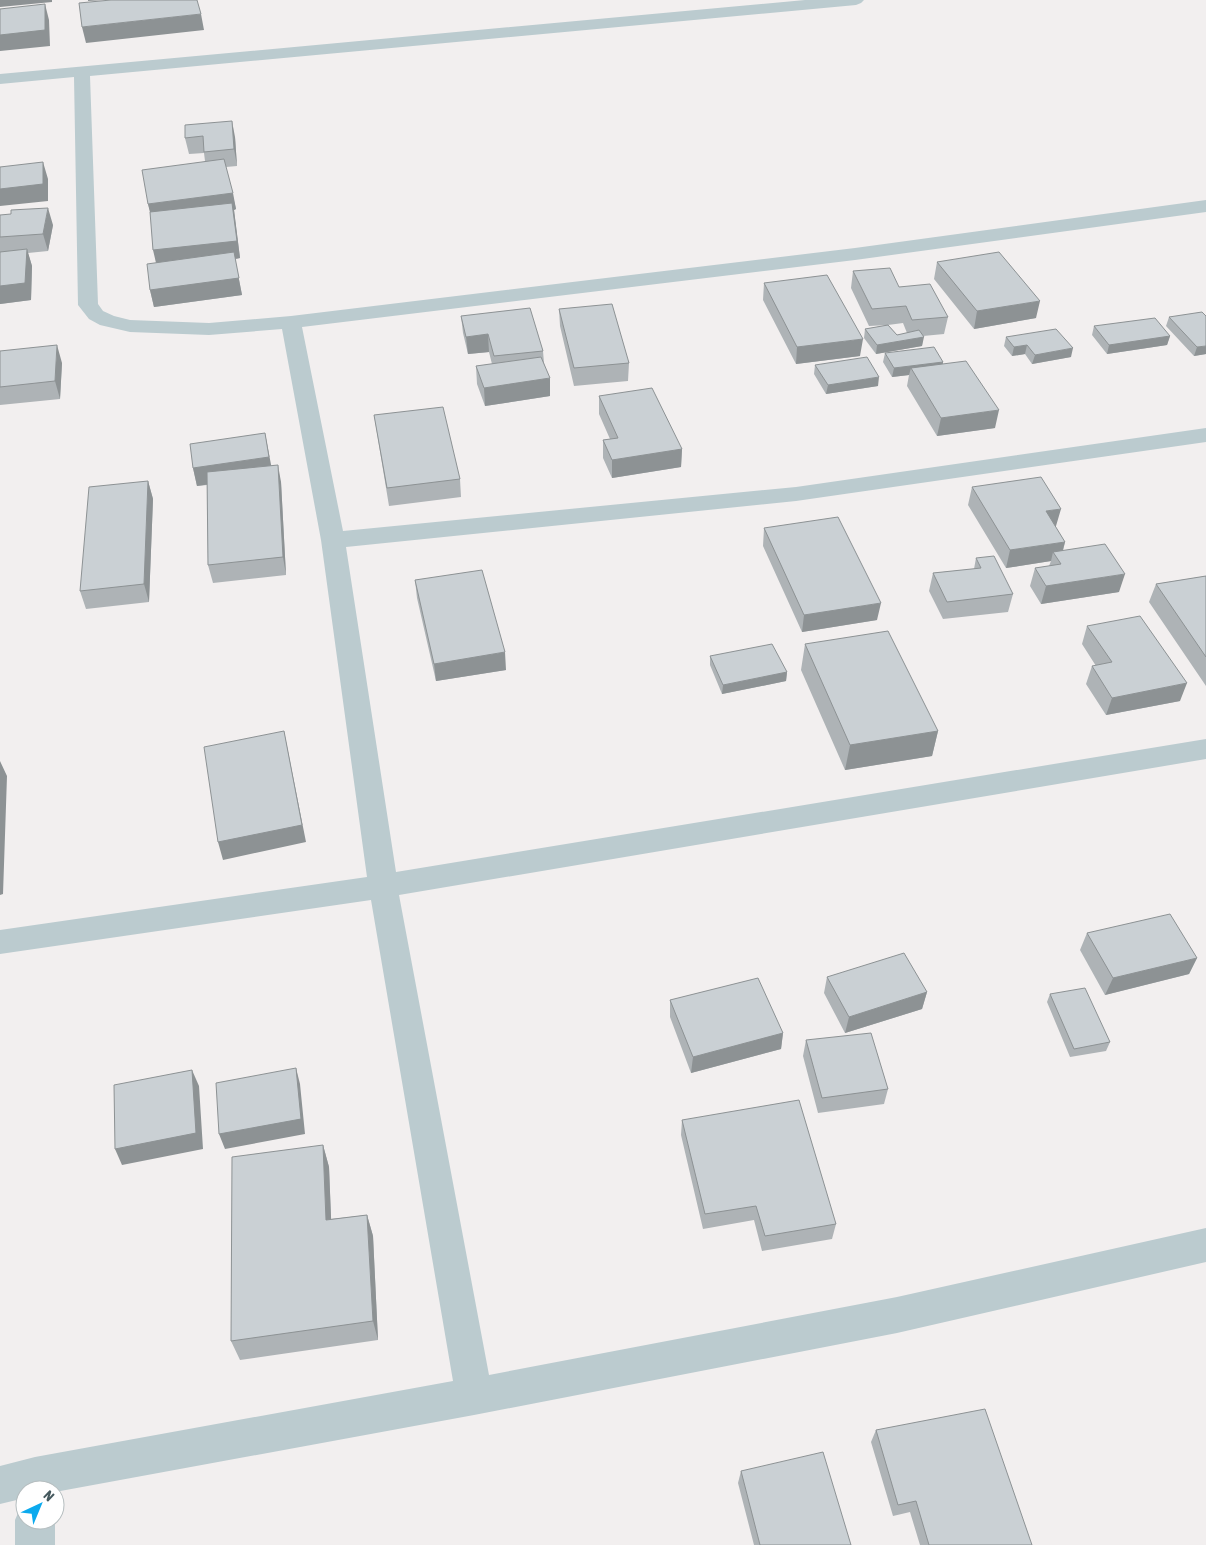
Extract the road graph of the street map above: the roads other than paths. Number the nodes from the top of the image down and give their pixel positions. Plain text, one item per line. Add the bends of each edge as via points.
1 (856, 0) edge
2 (82, 71) junction
3 (0, 79) edge
4 (1206, 206) edge
5 (291, 322) junction
6 (1206, 435) edge
7 (333, 540) junction
8 (1206, 749) edge
9 (383, 886) junction
10 (0, 942) edge
11 (1206, 1245) edge
12 (474, 1396) junction
13 (44, 1480) edge
14 (35, 1530) edge
15 (35, 1545) edge

1 - 2 street
2 - 3 street
2 - 5 street via 88,305 96,315 107,322 164,329
4 - 5 street via 855,254
5 - 7 street
6 - 7 street via 796,494
7 - 9 street
8 - 9 street
9 - 10 street
9 - 12 street
11 - 12 street via 897,1315
12 - 13 street
14 - 15 street

